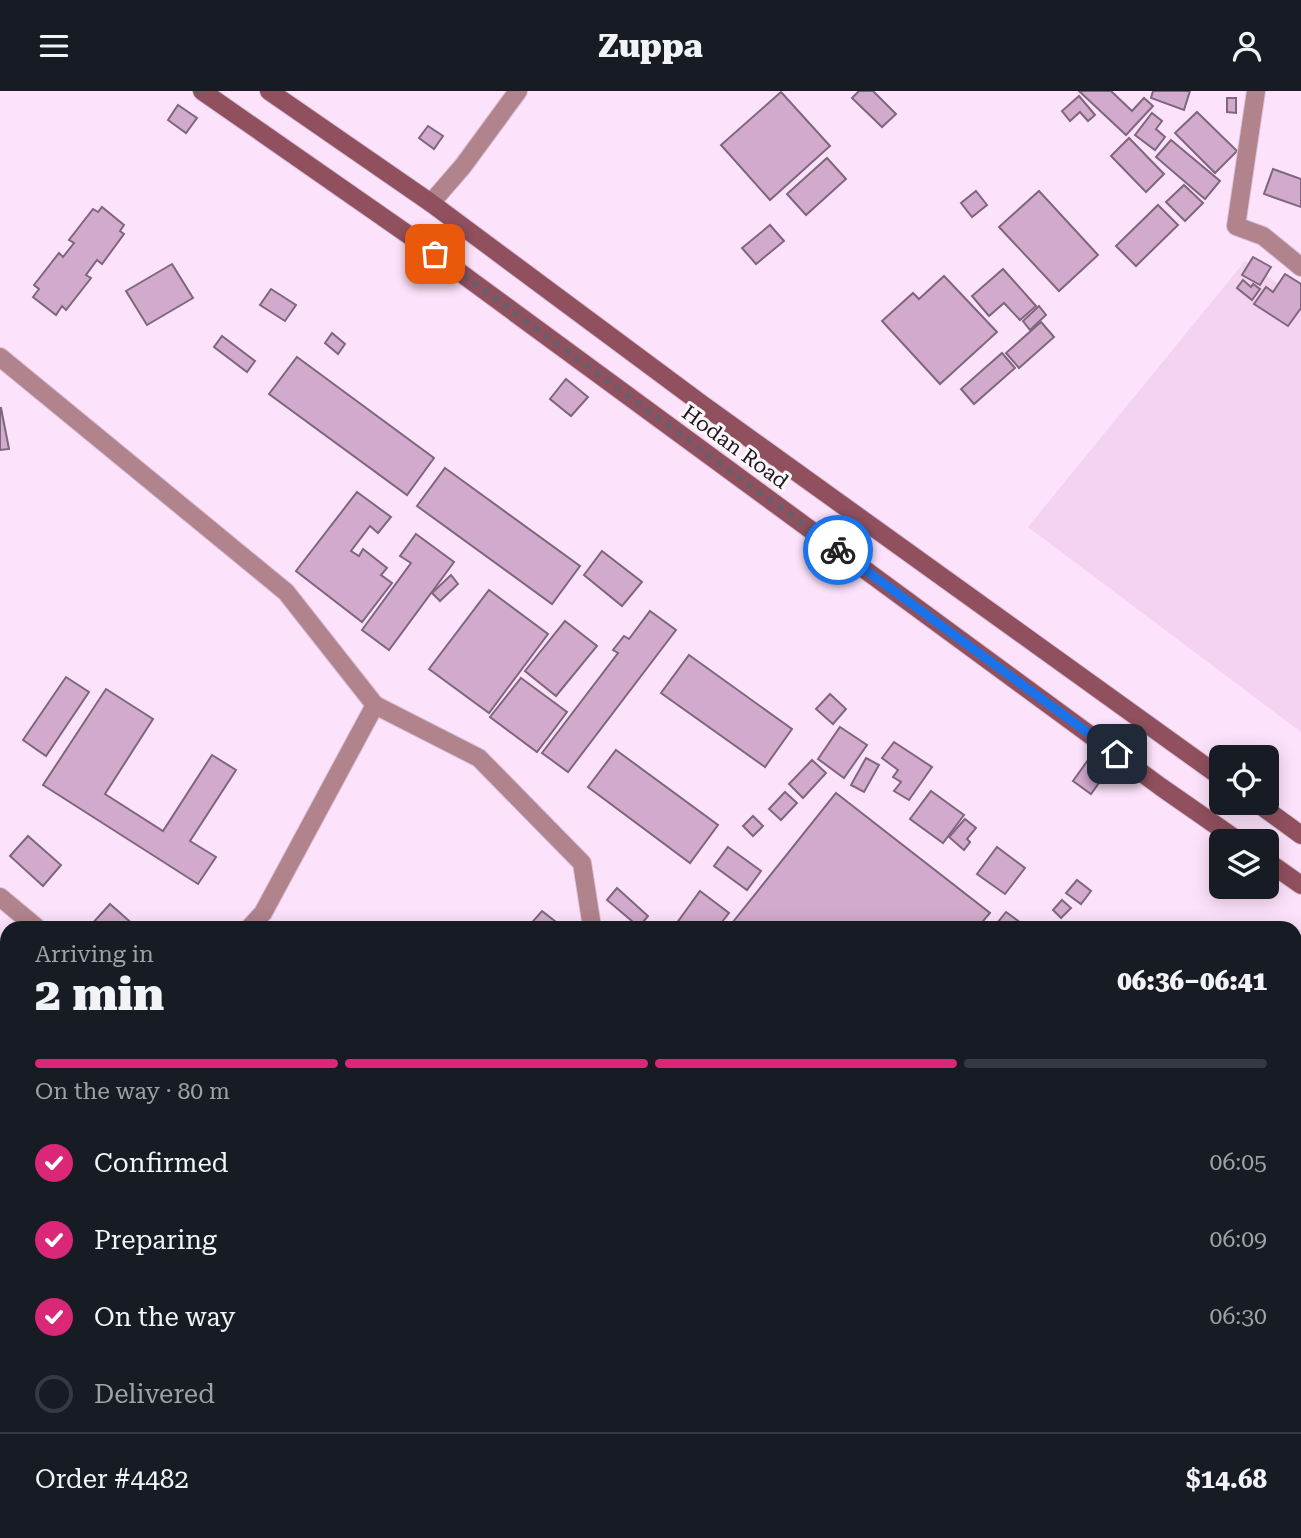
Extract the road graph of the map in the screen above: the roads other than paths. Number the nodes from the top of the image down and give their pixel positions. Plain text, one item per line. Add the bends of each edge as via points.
1 (202, 91) edge
2 (269, 91) edge
3 (518, 91) edge
4 (1256, 91) edge
5 (431, 203) junction
6 (1301, 267) edge
7 (0, 357) edge
8 (375, 705) junction
9 (1209, 769) edge
10 (1274, 815) edge
11 (1222, 829) edge
12 (1301, 835) edge
13 (1279, 869) edge
14 (1301, 885) edge
15 (0, 897) edge
16 (29, 921) edge
17 (256, 921) edge
18 (591, 921) edge

1 - 11 main road, Hodan Road via 413,238
2 - 5 main road, Hodan Road
3 - 5 street
4 - 6 street via 1236,226 1263,236
5 - 9 main road, Hodan Road
7 - 8 street via 286,592
8 - 17 street
8 - 18 street via 479,758 582,863
10 - 12 main road
13 - 14 main road
15 - 16 street

